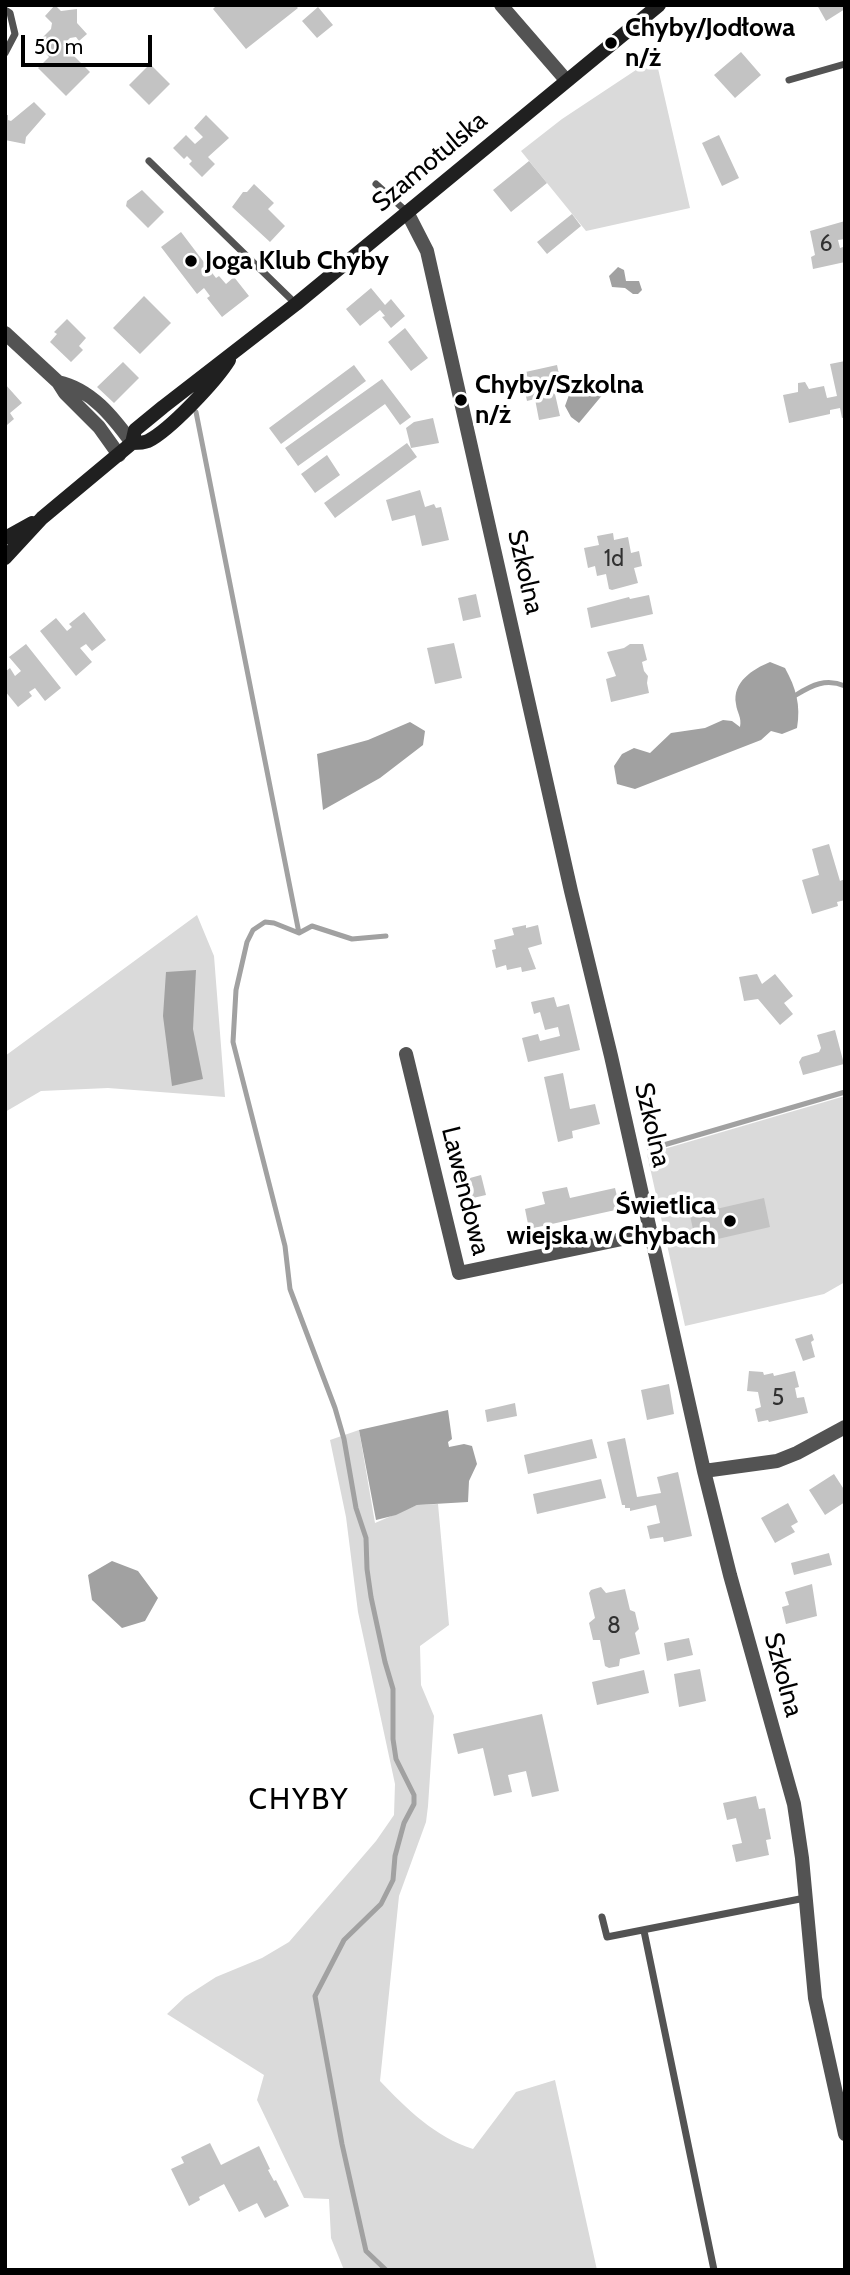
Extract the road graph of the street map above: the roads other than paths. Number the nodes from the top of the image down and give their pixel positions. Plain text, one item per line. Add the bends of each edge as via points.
1 (501, 5) edge
2 (659, 5) edge
3 (5, 10) edge
4 (5, 53) edge
5 (845, 64) edge
6 (566, 80) junction
7 (789, 80) dead end
8 (149, 161) dead end
9 (376, 184) dead end
10 (407, 212) junction
11 (296, 304) junction
12 (5, 333) edge
13 (58, 382) junction
14 (132, 443) junction
15 (119, 454) junction
16 (42, 518) junction
17 (5, 538) edge
18 (5, 558) edge
19 (407, 1054) dead end
20 (651, 1233) junction
21 (845, 1427) edge
22 (704, 1471) junction
23 (805, 1898) junction
24 (603, 1917) dead end
25 (644, 1931) junction
26 (845, 2134) edge
27 (714, 2270) edge

1 - 6 street
2 - 6 street, Szamotulska
3 - 4 lane via 15,34
5 - 7 lane
6 - 10 street, Szamotulska
8 - 11 lane
9 - 10 lane
10 - 11 street, Szamotulska
10 - 20 street, Szkolna via 427,251
11 - 14 street, Szamotulska via 232,356 150,440
12 - 13 street
13 - 14 street via 101,407
13 - 15 street
14 - 15 street, Szamotulska
15 - 16 street, Szamotulska
16 - 17 street, Szamotulska
16 - 18 street, Szamotulska
19 - 20 street, Lawendowa via 459,1273
20 - 22 street, Szkolna
21 - 22 street via 777,1461
22 - 23 street, Szkolna via 794,1804
23 - 25 lane
23 - 26 street, Szkolna via 815,1998
24 - 25 lane via 607,1937
25 - 27 lane

